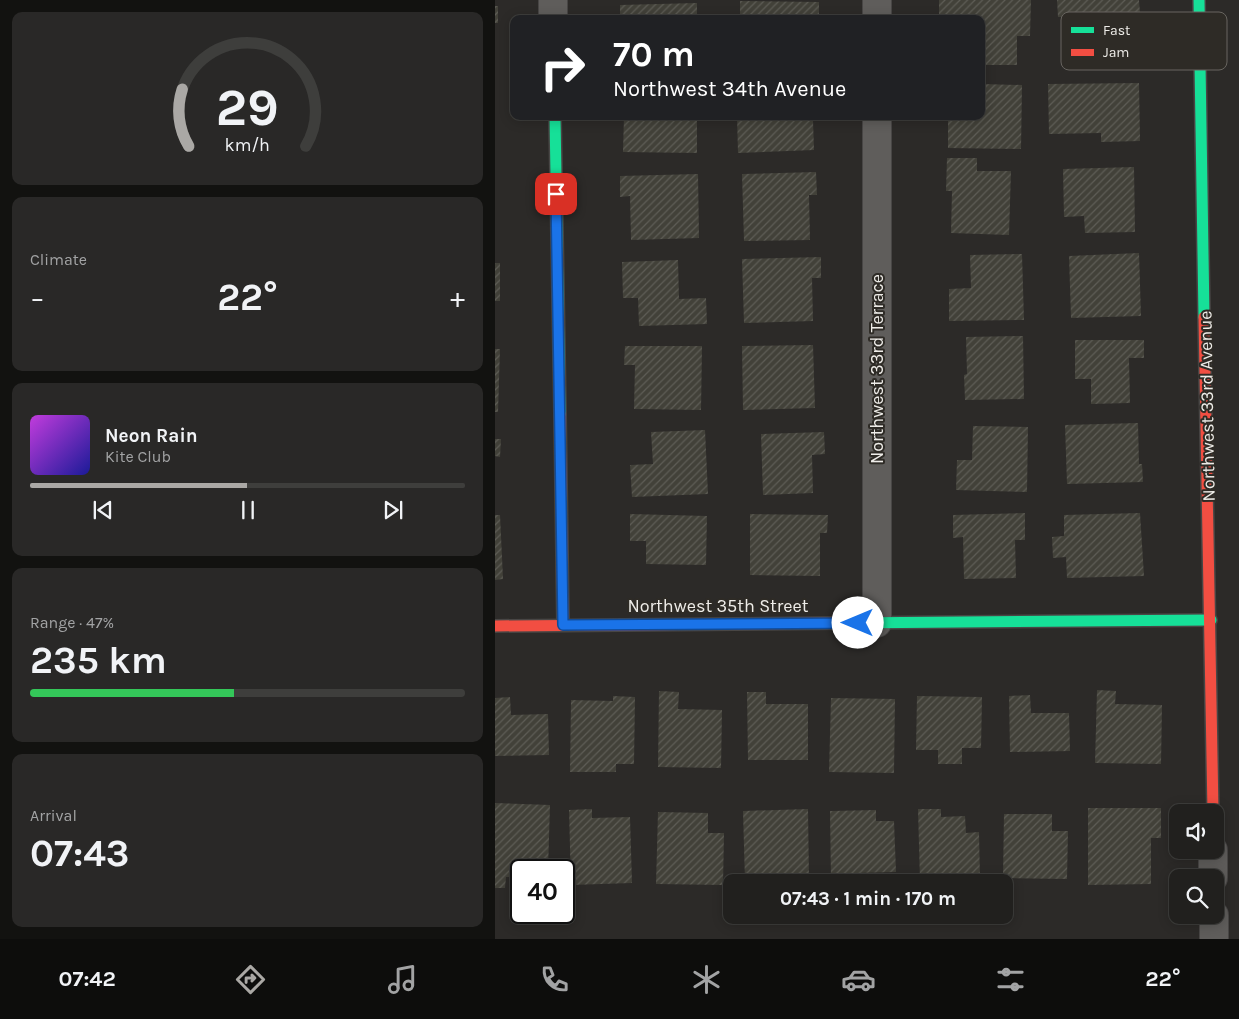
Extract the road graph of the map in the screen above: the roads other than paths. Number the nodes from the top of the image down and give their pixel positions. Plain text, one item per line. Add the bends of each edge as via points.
1 (553, 0) edge
2 (877, 0) edge
3 (553, 15) edge
4 (877, 15) edge
5 (1200, 70) edge
6 (555, 120) edge
7 (877, 120) edge
8 (1211, 620) junction
9 (877, 622) junction
10 (563, 625) junction
11 (495, 626) edge
12 (1213, 804) edge
13 (1214, 924) edge
14 (1214, 939) edge

1 - 3 street
2 - 4 street
5 - 8 street, Northwest 33rd Avenue
6 - 10 street
7 - 9 street, Northwest 33rd Terrace
8 - 9 street, Northwest 35th Street
8 - 12 street, Northwest 33rd Avenue
9 - 10 street, Northwest 35th Street
10 - 11 street, Northwest 35th Street
13 - 14 street

